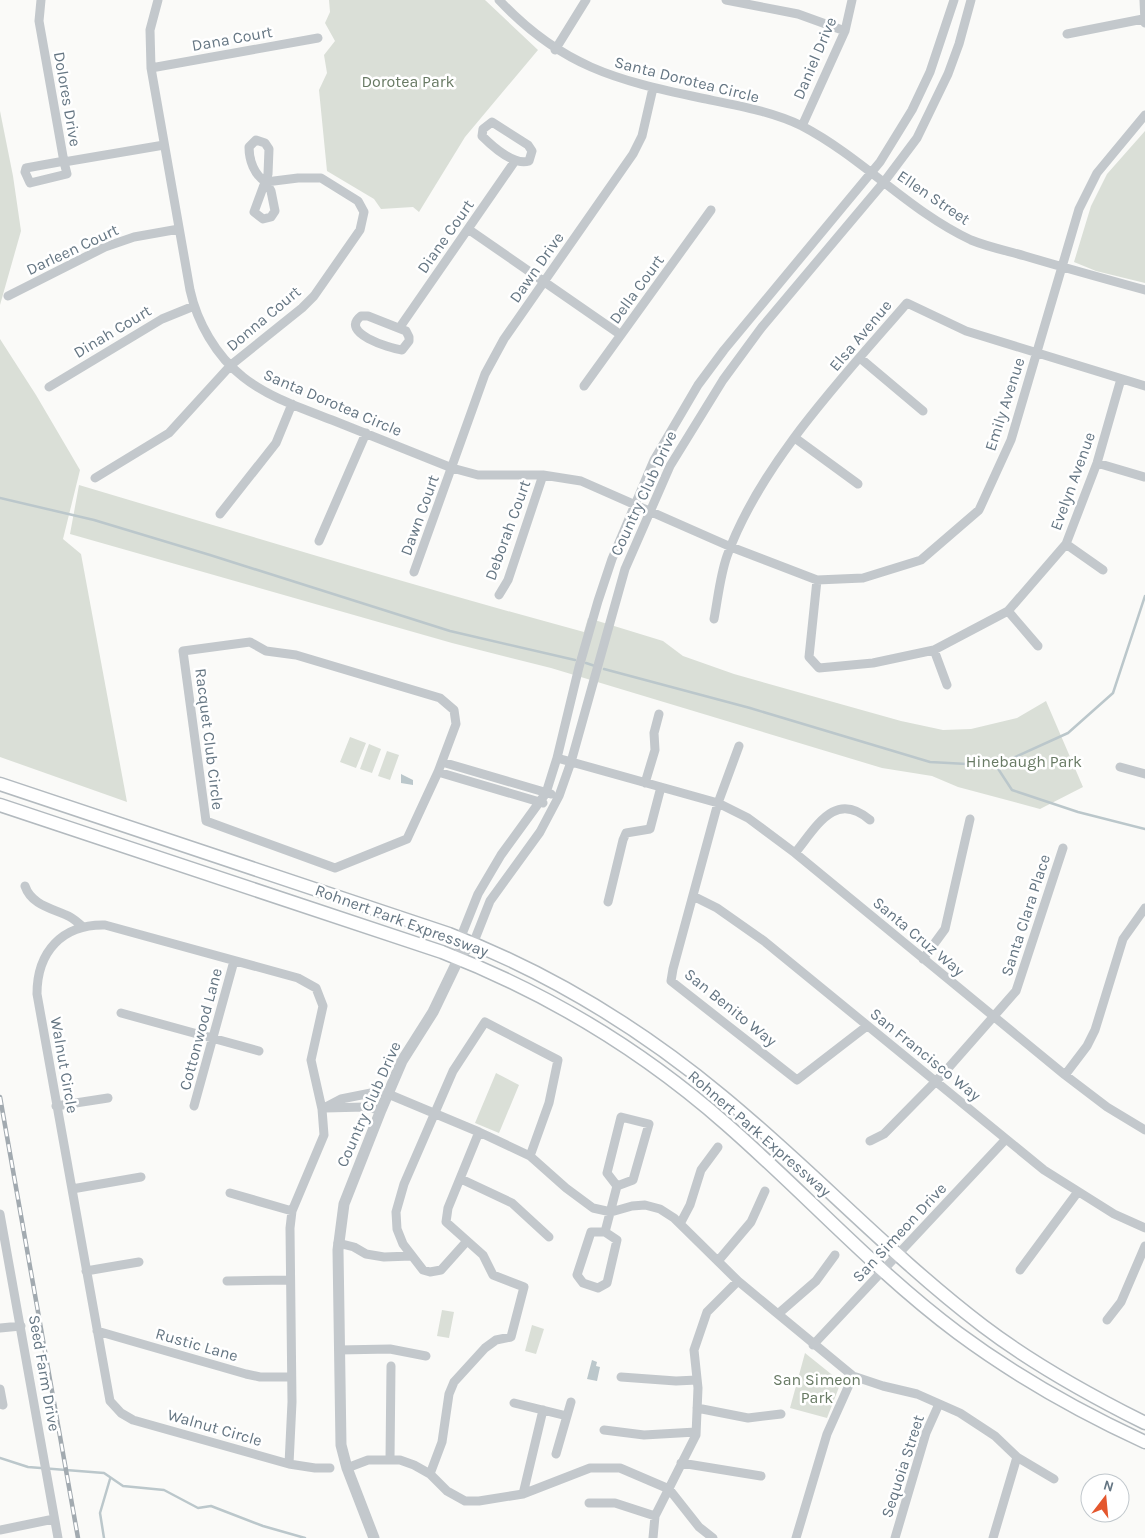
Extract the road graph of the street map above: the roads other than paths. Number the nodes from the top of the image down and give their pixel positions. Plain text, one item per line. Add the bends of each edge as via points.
1 (41, 0) edge
2 (158, 0) edge
3 (499, 0) edge
4 (586, 0) edge
5 (726, 0) edge
6 (852, 0) edge
7 (954, 0) edge
8 (971, 0) edge
9 (1144, 0) edge
10 (1144, 21) edge
11 (845, 31) junction
12 (1067, 34) dead end
13 (318, 38) dead end
14 (555, 50) junction
15 (151, 68) junction
16 (653, 88) junction
17 (1145, 115) edge
18 (802, 126) junction
19 (164, 146) junction
20 (515, 161) junction
21 (872, 173) junction
22 (266, 182) dead end
23 (884, 182) junction
24 (711, 210) dead end
25 (179, 229) junction
26 (468, 229) junction
27 (1062, 267) junction
28 (544, 281) junction
29 (1145, 290) edge
30 (8, 296) dead end
31 (194, 306) junction
32 (400, 327) junction
33 (621, 335) junction
34 (1036, 353) junction
35 (860, 358) junction
36 (231, 365) junction
37 (1120, 378) junction
38 (584, 386) dead end
39 (1145, 386) edge
40 (49, 387) dead end
41 (292, 404) junction
42 (922, 411) dead end
43 (366, 433) junction
44 (795, 438) junction
45 (1097, 463) junction
46 (452, 468) junction
47 (544, 475) junction
48 (95, 478) dead end
49 (1144, 478) edge
50 (858, 484) dead end
51 (635, 504) junction
52 (650, 510) junction
53 (220, 514) dead end
54 (319, 541) dead end
55 (1066, 544) junction
56 (731, 547) junction
57 (1103, 570) dead end
58 (414, 572) dead end
59 (817, 580) junction
60 (499, 595) dead end
61 (1008, 611) junction
62 (714, 619) dead end
63 (1038, 646) dead end
64 (934, 650) junction
65 (947, 684) dead end
66 (659, 714) dead end
67 (740, 746) dead end
68 (558, 758) junction
69 (442, 762) junction
70 (571, 762) junction
71 (1120, 767) dead end
72 (438, 772) junction
73 (1145, 774) edge
74 (645, 783) junction
75 (0, 784) edge
76 (661, 787) junction
77 (546, 793) junction
78 (559, 796) junction
79 (540, 802) junction
80 (718, 803) junction
81 (0, 805) edge
82 (553, 806) junction
83 (970, 819) dead end
84 (870, 820) dead end
85 (1063, 848) dead end
86 (795, 853) junction
87 (25, 886) dead end
88 (693, 896) junction
89 (608, 902) dead end
90 (1145, 908) edge
91 (82, 926) junction
92 (460, 938) junction
93 (473, 944) junction
94 (459, 958) junction
95 (923, 959) junction
96 (234, 961) junction
97 (121, 1013) dead end
98 (993, 1016) junction
99 (867, 1026) junction
100 (213, 1038) junction
101 (258, 1051) dead end
102 (1066, 1075) junction
103 (936, 1081) junction
104 (388, 1094) junction
105 (108, 1098) dead end
106 (56, 1106) junction
107 (194, 1106) dead end
108 (322, 1108) junction
109 (381, 1110) junction
110 (434, 1113) junction
111 (1145, 1130) edge
112 (480, 1132) junction
113 (1006, 1139) junction
114 (870, 1140) dead end
115 (718, 1147) dead end
116 (530, 1156) junction
117 (141, 1177) dead end
118 (461, 1179) junction
119 (617, 1186) junction
120 (72, 1189) junction
121 (766, 1191) dead end
122 (230, 1193) dead end
123 (1077, 1193) junction
124 (292, 1211) junction
125 (611, 1212) junction
126 (0, 1214) edge
127 (680, 1224) junction
128 (1145, 1228) edge
129 (605, 1232) junction
130 (549, 1237) dead end
131 (467, 1241) junction
132 (338, 1242) junction
133 (1145, 1246) edge
134 (835, 1255) dead end
135 (411, 1256) junction
136 (897, 1256) junction
137 (718, 1261) junction
138 (139, 1262) dead end
139 (884, 1270) junction
140 (1020, 1270) dead end
141 (86, 1271) junction
142 (290, 1280) junction
143 (227, 1281) dead end
144 (738, 1281) junction
145 (778, 1314) junction
146 (1107, 1320) dead end
147 (21, 1326) junction
148 (0, 1328) edge
149 (11, 1328) junction
150 (96, 1331) junction
151 (0, 1333) edge
152 (813, 1345) junction
153 (339, 1350) junction
154 (426, 1356) dead end
155 (391, 1366) dead end
156 (853, 1376) junction
157 (291, 1377) junction
158 (621, 1377) dead end
159 (697, 1380) junction
160 (0, 1389) edge
161 (571, 1402) dead end
162 (514, 1403) dead end
163 (0, 1404) edge
164 (939, 1404) junction
165 (697, 1408) junction
166 (543, 1410) junction
167 (781, 1414) dead end
168 (567, 1416) junction
169 (1145, 1423) edge
170 (604, 1430) dead end
171 (696, 1432) junction
172 (1145, 1442) edge
173 (556, 1454) dead end
174 (1017, 1457) junction
175 (390, 1459) junction
176 (682, 1463) junction
177 (289, 1464) junction
178 (330, 1468) dead end
179 (347, 1468) junction
180 (430, 1474) junction
181 (761, 1476) dead end
182 (1054, 1480) dead end
183 (669, 1489) junction
184 (523, 1494) junction
185 (589, 1503) dead end
186 (655, 1516) junction
187 (54, 1519) junction
188 (0, 1530) edge
189 (58, 1538) edge
190 (374, 1538) edge
191 (653, 1538) edge
192 (713, 1538) edge
193 (796, 1538) edge
194 (896, 1538) edge
195 (994, 1538) edge

1 - 19 street, Dolores Drive via 39,21 64,162
2 - 15 street, Santa Dorotea Circle via 150,30
3 - 14 street, Santa Dorotea Circle via 522,25
4 - 14 street
5 - 11 street via 798,14
6 - 11 street, Daniel Drive
7 - 21 street, Country Club Drive via 930,72 912,110
8 - 23 street, Country Club Drive via 959,44 934,105 917,138
9 - 10 street
10 - 12 street
11 - 18 street, Daniel Drive
13 - 15 street, Dana Court
14 - 16 street, Santa Dorotea Circle via 604,74
15 - 19 street, Santa Dorotea Circle
16 - 18 street, Santa Dorotea Circle via 752,108
16 - 28 street, Dawn Drive via 642,136 633,154
17 - 27 street, Emily Avenue via 1098,173 1079,209
18 - 21 street, Ellen Street
19 - 25 street, Santa Dorotea Circle
20 - 20 street, Diane Court via 529,161 532,151 528,145 498,124 487,124 482,136
20 - 26 street, Diane Court
21 - 23 street, Ellen Street
21 - 51 street, Country Club Drive via 698,385 654,460
22 - 36 street, Donna Court via 321,178 358,202 364,212 360,230 314,296
23 - 27 street, Ellen Street via 928,216 972,240
23 - 52 street, Country Club Drive via 762,327 723,380 685,440
24 - 33 street, Della Court
25 - 30 street, Darleen Court via 134,237 105,247
25 - 31 street, Santa Dorotea Circle
26 - 28 street
26 - 32 street, Diane Court
27 - 29 street, Ellen Street
27 - 34 street, Emily Avenue
28 - 33 street
28 - 46 street, Dawn Drive via 504,339 485,374
31 - 36 street, Santa Dorotea Circle via 211,341
31 - 40 street, Dinah Court via 162,319
32 - 32 street via 368,316 361,316 355,325 362,336 402,350 409,337
33 - 38 street, Della Court
34 - 35 street, Elsa Avenue via 966,331 908,303
34 - 37 street, Elsa Avenue
34 - 59 street, Emily Avenue via 1011,440 979,510 921,560 862,578
35 - 42 street
35 - 44 street, Elsa Avenue
36 - 41 street, Santa Dorotea Circle via 256,386
36 - 48 street, Donna Court via 169,433
37 - 39 street, Elsa Avenue
37 - 45 street, Evelyn Avenue
41 - 43 street, Santa Dorotea Circle
41 - 53 street via 276,444
43 - 46 street, Santa Dorotea Circle
43 - 54 street
44 - 50 street
44 - 56 street, Elsa Avenue via 772,471
45 - 49 street
45 - 55 street, Evelyn Avenue
46 - 47 street, Santa Dorotea Circle via 478,475
46 - 58 street, Dawn Court
47 - 51 street, Santa Dorotea Circle via 581,480
47 - 60 street, Deborah Court via 508,580
51 - 52 street, Santa Dorotea Circle
51 - 68 street, Country Club Drive via 612,558 583,652
52 - 56 street, Emily Avenue
52 - 70 street, Country Club Drive via 625,569
55 - 57 street
55 - 61 street, Evelyn Avenue
56 - 59 street, Emily Avenue
56 - 62 street, Elsa Avenue
59 - 64 street, Evelyn Avenue via 809,657 819,668 873,663
61 - 63 street
61 - 64 street, Evelyn Avenue
64 - 65 street
66 - 74 street via 654,733 655,750
67 - 80 street, San Benito Way
68 - 70 street, Santa Cruz Way
68 - 77 street, Country Club Drive
69 - 72 street, Racquet Club Circle
69 - 72 street, Racquet Club Circle via 456,724 454,710 440,698 296,655 266,651 250,642 184,652 206,821 336,868 407,839
69 - 77 street
70 - 74 street, Santa Cruz Way
70 - 78 street, Country Club Drive
71 - 73 street
72 - 79 street
74 - 76 street, Santa Cruz Way
75 - 92 main road, Rohnert Park Expressway
76 - 80 street, Santa Cruz Way
76 - 89 street via 650,829 626,833
77 - 78 street
77 - 79 street, Country Club Drive
78 - 82 street, Country Club Drive
79 - 82 street
79 - 92 street, Country Club Drive via 501,855 478,894
80 - 86 street, Santa Cruz Way via 748,818
80 - 88 street, San Benito Way
81 - 94 main road, Rohnert Park Expressway
82 - 93 street, Country Club Drive via 540,832 490,901
83 - 95 street via 945,929
84 - 86 street via 859,810 837,808 827,815
85 - 98 street, Santa Clara Place via 1016,991
86 - 95 street, Santa Cruz Way
87 - 91 street via 28,894 43,906 68,916
88 - 99 street, San Francisco Way via 743,925
88 - 99 street, San Benito Way via 671,981 797,1080
90 - 102 street via 1123,939 1095,1030
91 - 96 street via 105,925
91 - 106 street, Walnut Circle via 70,932 47,953 38,971 37,994
92 - 93 main road, Rohnert Park Expressway
92 - 94 street, Country Club Drive
93 - 94 street, Country Club Drive
93 - 136 main road, Rohnert Park Expressway via 551,980 669,1055 755,1123
94 - 104 street, Country Club Drive via 433,1012 402,1061
94 - 139 main road, Rohnert Park Expressway via 574,1016 673,1081 727,1125
95 - 98 street, Santa Cruz Way
96 - 100 street, Cottonwood Lane
96 - 108 street via 298,978 316,988 324,1006 311,1060
97 - 100 street
98 - 102 street, Santa Cruz Way
98 - 103 street, Santa Clara Place
99 - 103 street, San Francisco Way
100 - 101 street
100 - 107 street, Cottonwood Lane
102 - 111 street, Santa Cruz Way via 1107,1107
103 - 113 street, San Francisco Way
103 - 114 street, Santa Clara Place via 884,1134
104 - 108 street via 380,1091 341,1099
104 - 109 street, Country Club Drive
104 - 110 street
105 - 106 street
106 - 120 street, Walnut Circle
108 - 109 street
108 - 124 street via 324,1135
109 - 132 street, Country Club Drive via 344,1204
110 - 112 street
110 - 116 street via 461,1056 484,1022 558,1060 549,1103
110 - 135 street via 404,1184 396,1212 397,1229
112 - 116 street
112 - 118 street
113 - 123 street, San Francisco Way
113 - 136 street, San Simeon Drive
115 - 127 street via 701,1170
116 - 125 street via 594,1208
117 - 120 street
118 - 130 street via 512,1202
118 - 131 street via 448,1208 446,1222
119 - 119 street via 633,1180 649,1124 621,1117 607,1173
119 - 125 street
120 - 141 street, Walnut Circle
121 - 137 street via 751,1222
122 - 124 street
123 - 128 street, San Francisco Way
123 - 140 street
124 - 142 street
125 - 127 street via 645,1205 660,1209
125 - 129 street
126 - 147 street, Seed Farm Drive
127 - 137 street
129 - 129 street via 617,1240 607,1283 598,1288 582,1283 577,1275 591,1232
131 - 135 street via 441,1270 423,1270
131 - 180 street via 483,1255 493,1275 524,1287 511,1337 496,1340 485,1348 454,1382 449,1394 442,1442
132 - 135 street via 384,1258
132 - 153 street, Country Club Drive
133 - 146 street via 1121,1302
134 - 145 street via 816,1281
136 - 139 street, San Simeon Drive
136 - 169 main road, Rohnert Park Expressway via 962,1310 1022,1353
137 - 144 street
138 - 141 street
139 - 152 street, San Simeon Drive
139 - 172 main road, Rohnert Park Expressway via 985,1352 1046,1390
141 - 150 street, Walnut Circle
142 - 143 street
142 - 157 street
144 - 145 street
144 - 159 street via 707,1312 694,1350
145 - 152 street
147 - 149 street
147 - 187 street, Seed Farm Drive
148 - 149 street
149 - 151 street
150 - 157 street, Rustic Lane via 246,1374
150 - 177 street, Walnut Circle via 110,1401 120,1413 133,1420
152 - 156 street
153 - 154 street via 390,1349
153 - 179 street, Country Club Drive via 339,1429
155 - 175 street
156 - 164 street via 917,1394
156 - 193 street via 827,1434
157 - 177 street
158 - 159 street
159 - 165 street
160 - 163 street via 3,1405
161 - 168 street
162 - 166 street
164 - 174 street via 960,1413 995,1436
164 - 194 street, Sequoia Street via 926,1433
165 - 167 street via 748,1418
165 - 171 street
166 - 168 street
166 - 184 street
168 - 173 street
170 - 171 street via 644,1435
171 - 176 street
174 - 182 street
174 - 195 street
175 - 179 street via 368,1460
175 - 180 street via 414,1464
176 - 181 street
176 - 183 street
177 - 178 street, Walnut Circle
179 - 190 street, Country Club Drive
180 - 184 street via 465,1501
183 - 184 street via 620,1468 590,1468
183 - 186 street
183 - 192 street via 698,1527
185 - 186 street via 615,1503
186 - 191 street
187 - 188 street
187 - 189 street, Seed Farm Drive

